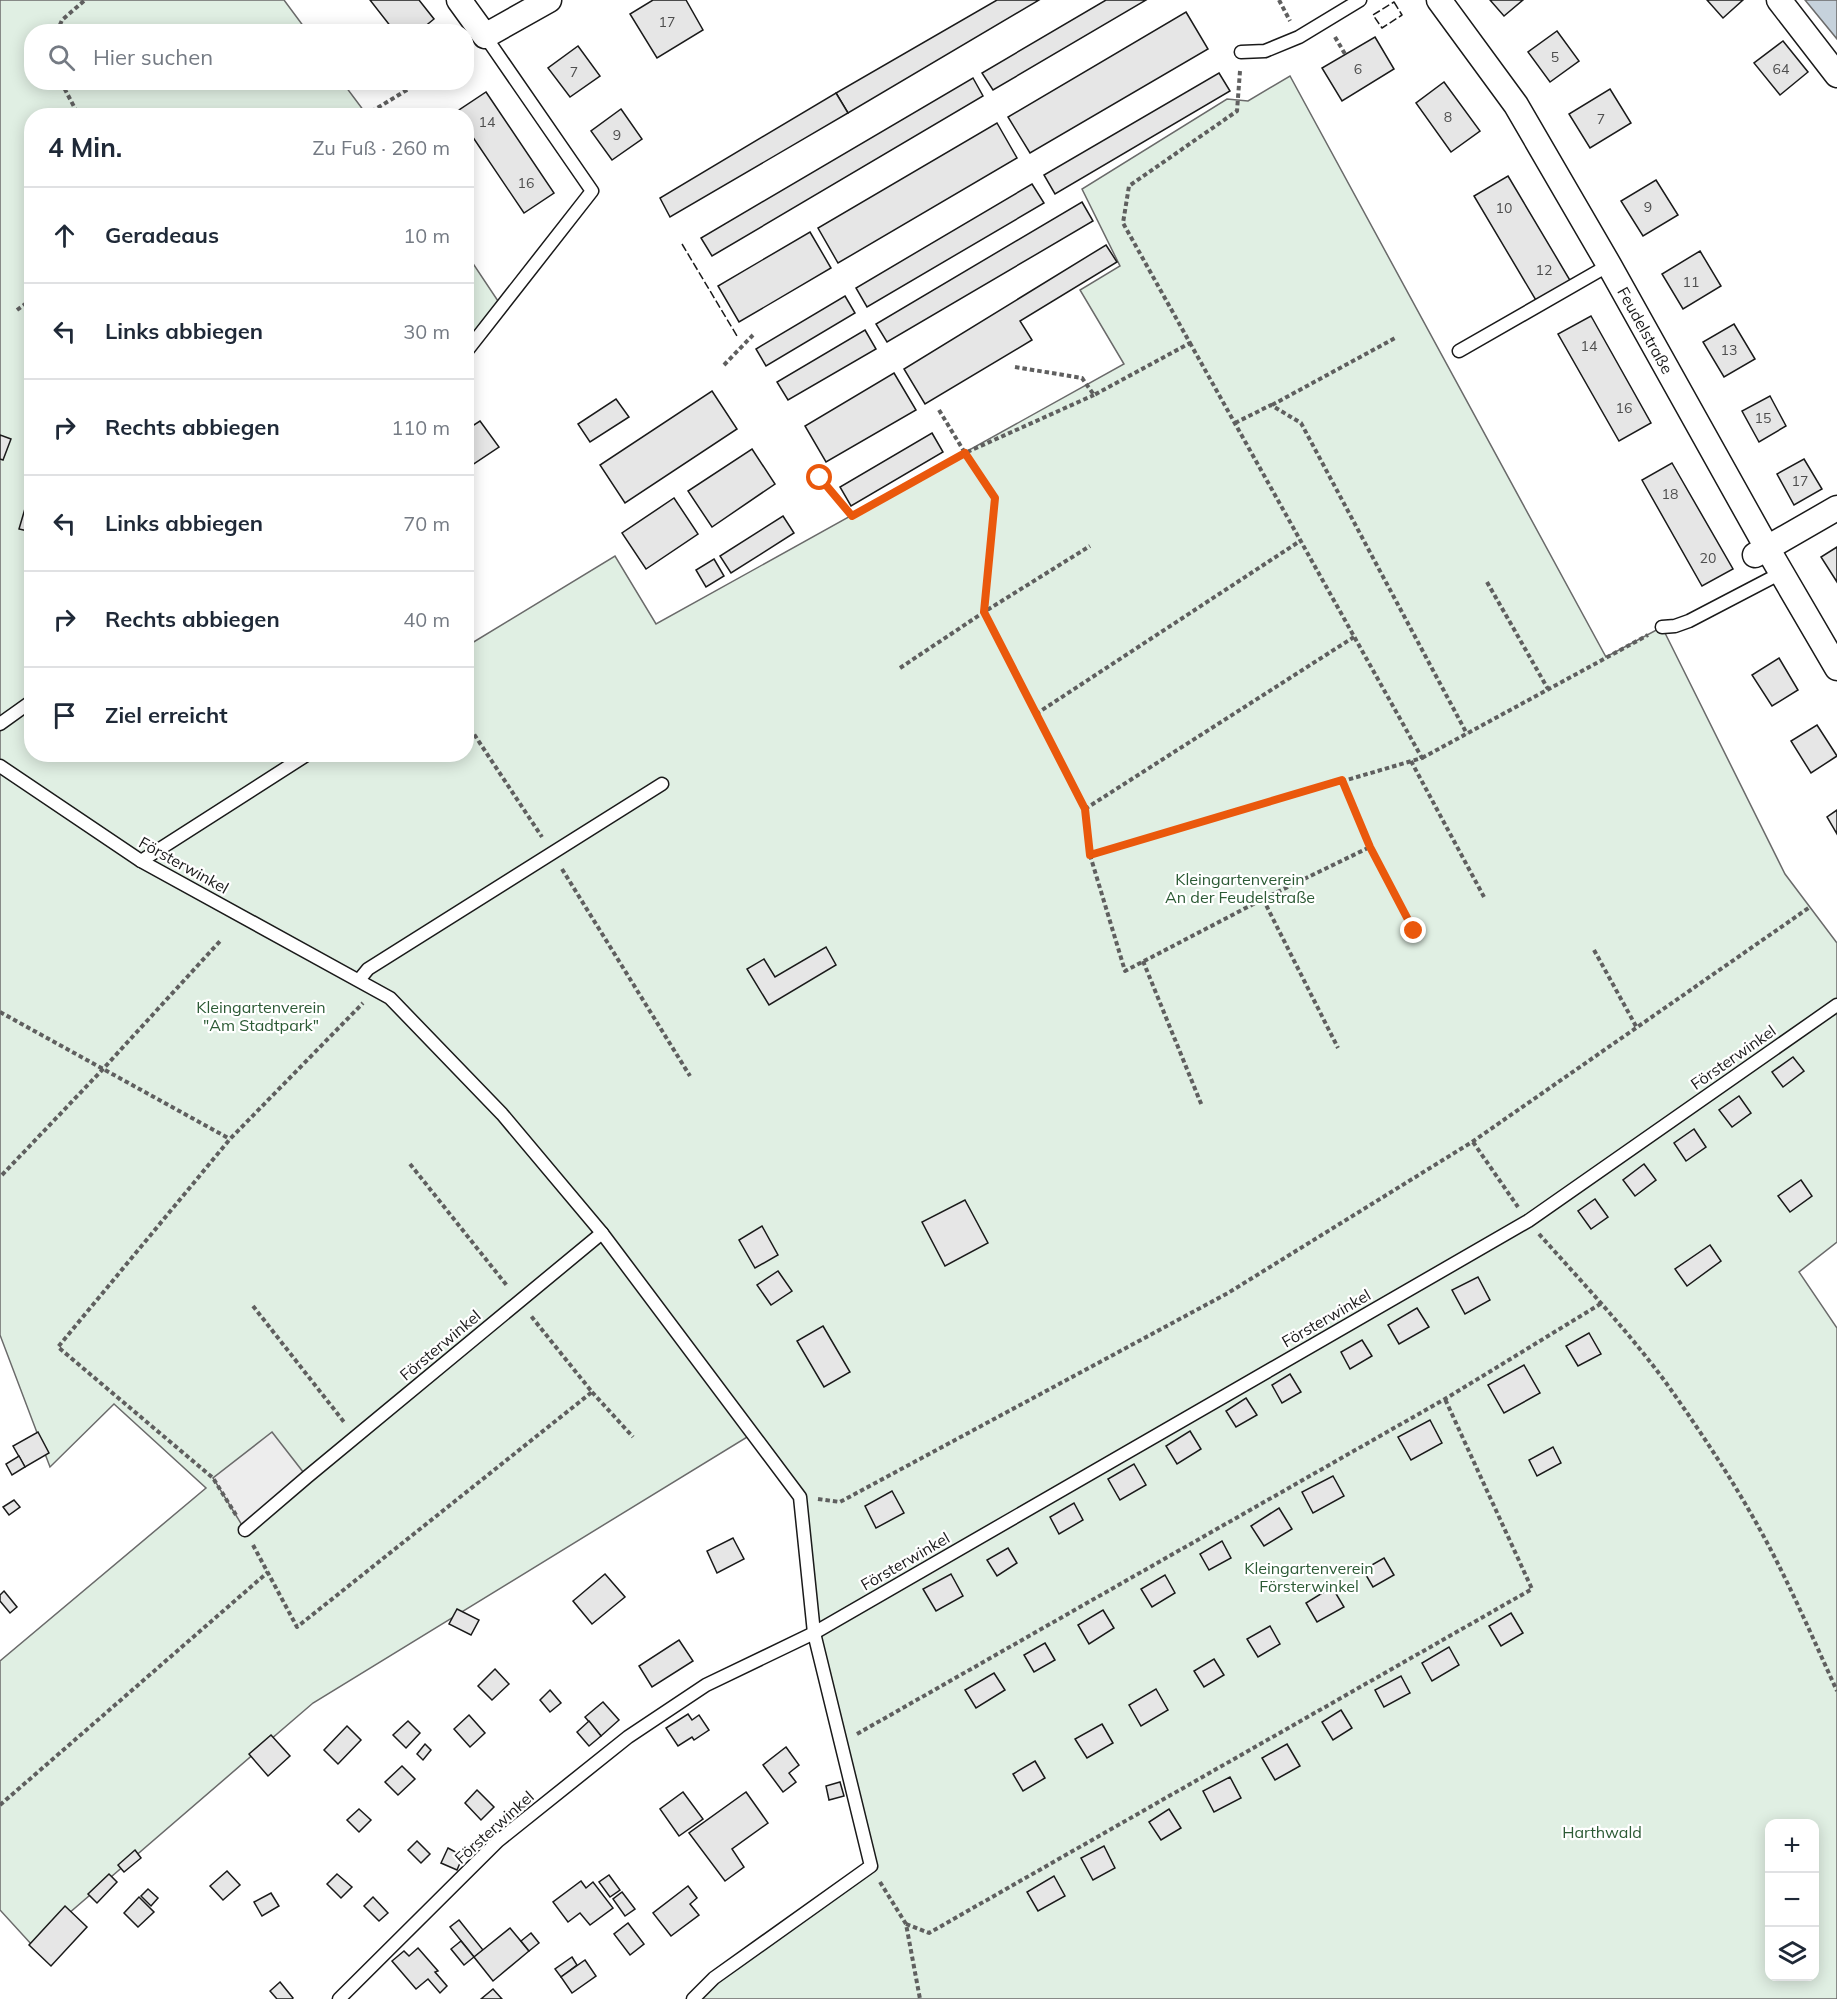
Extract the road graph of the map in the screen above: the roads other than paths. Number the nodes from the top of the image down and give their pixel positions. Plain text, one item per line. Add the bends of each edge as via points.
1 (459, 0) edge
2 (549, 0) edge
3 (1360, 0) edge
4 (1439, 0) edge
5 (1779, 0) edge
6 (485, 36) junction
7 (1241, 52) road end
8 (1837, 75) edge
9 (1609, 265) junction
10 (474, 332) edge
11 (481, 334) junction
12 (474, 342) edge
13 (1459, 351) dead end
14 (1837, 508) edge
15 (1761, 552) junction
16 (1781, 573) junction
17 (1662, 627) road end
18 (1837, 668) edge
19 (24, 707) edge
20 (0, 724) edge
21 (296, 762) edge
22 (0, 766) edge
23 (662, 784) dead end
24 (141, 861) junction
25 (359, 980) junction
26 (1837, 1005) edge
27 (602, 1233) junction
28 (245, 1530) road end
29 (814, 1633) junction
30 (339, 1999) edge
31 (693, 1999) edge

1 - 6 street
2 - 6 street
3 - 7 lane via 1299,37 1265,51
4 - 9 street, Feudelstraße via 1516,105
5 - 8 street
6 - 11 lane via 592,191
9 - 13 lane
9 - 15 street, Feudelstraße
10 - 11 lane
11 - 12 lane
14 - 15 street
15 - 16 street, Feudelstraße
16 - 17 lane via 1689,621
16 - 18 street, Feudelstraße
19 - 20 lane
21 - 24 lane
22 - 24 lane, Försterwinkel
23 - 25 lane via 368,969
24 - 25 lane, Försterwinkel
25 - 27 lane, Försterwinkel via 390,998 502,1114
26 - 29 lane, Försterwinkel via 1528,1221
27 - 28 lane, Försterwinkel
27 - 29 lane, Försterwinkel via 800,1497
29 - 30 lane, Försterwinkel via 706,1685 628,1737 498,1841
29 - 31 lane via 871,1866 714,1978

